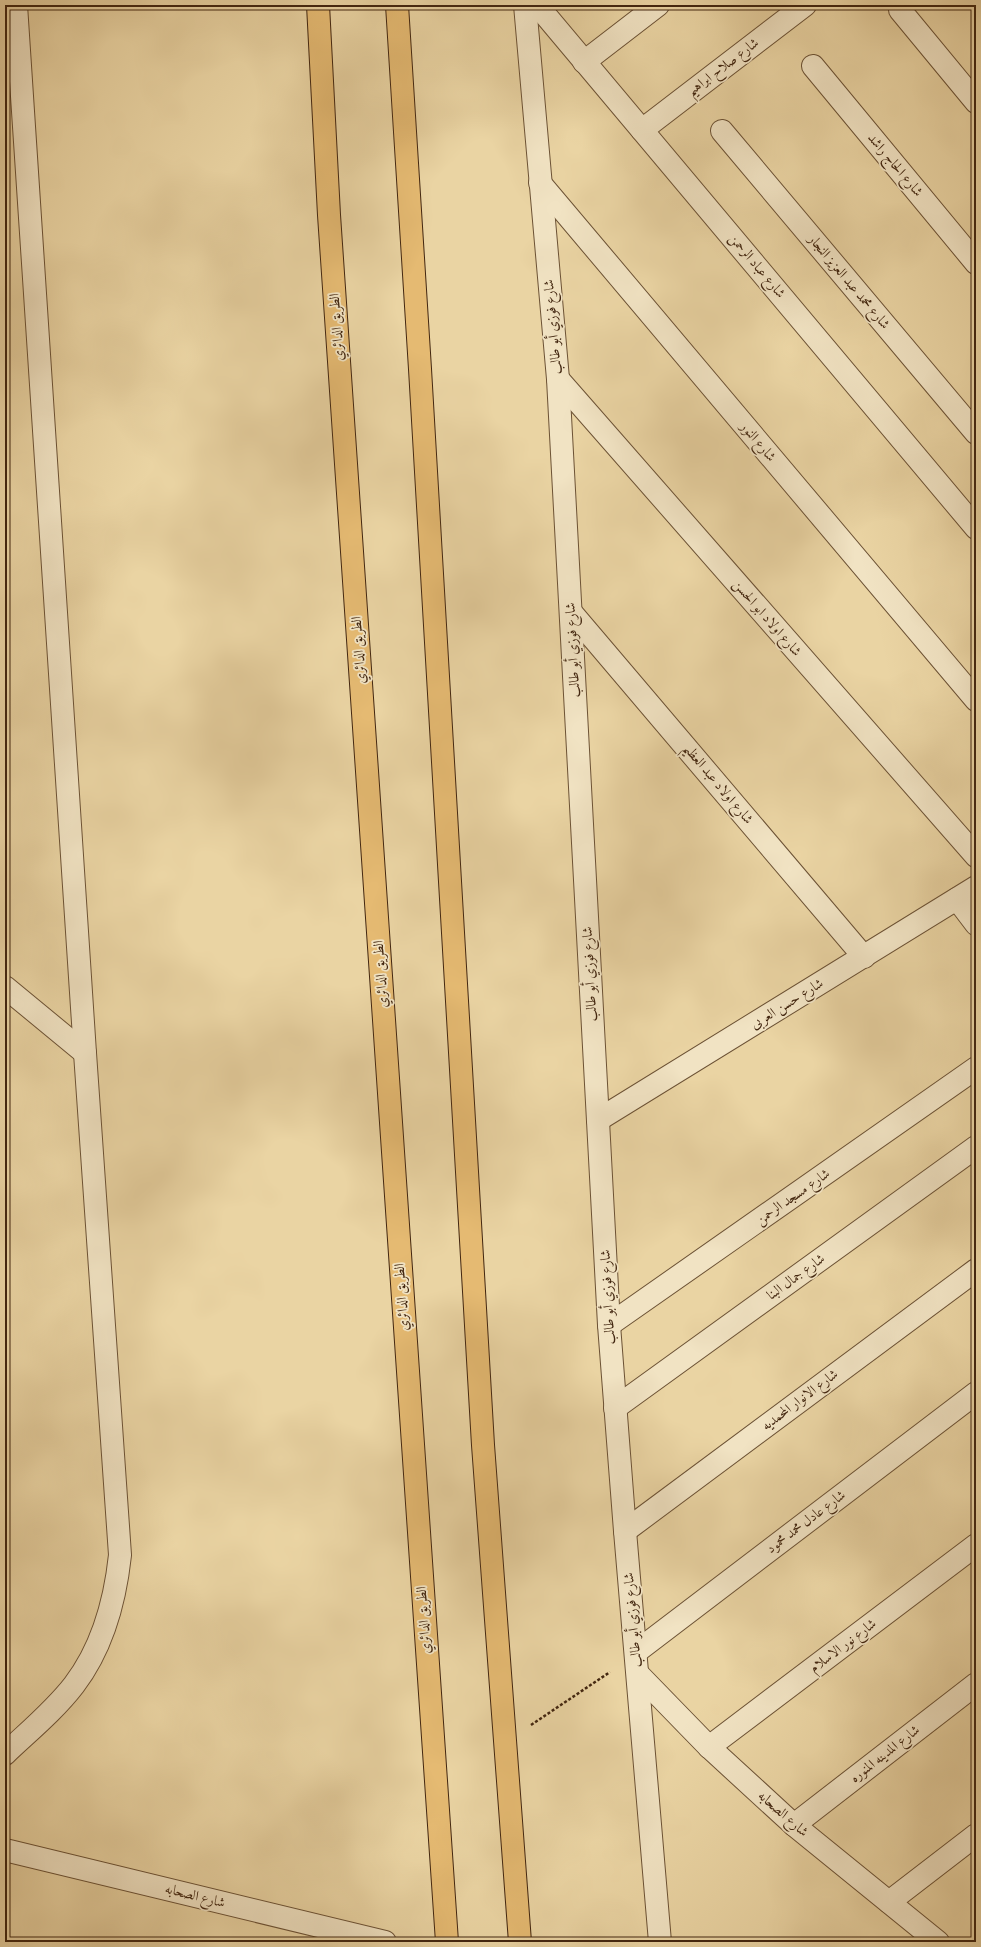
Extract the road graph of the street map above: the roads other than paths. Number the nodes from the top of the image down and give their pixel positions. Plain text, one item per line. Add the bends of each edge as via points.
1 (16, 5) edge
2 (318, 5) edge
3 (397, 5) edge
4 (525, 5) edge
5 (537, 5) edge
6 (658, 5) edge
7 (805, 5) edge
8 (900, 10) dead end
9 (584, 62) junction
10 (814, 66) dead end
11 (976, 102) edge
12 (642, 130) junction
13 (722, 131) dead end
14 (540, 183) junction
15 (976, 263) edge
16 (558, 379) junction
17 (976, 434) edge
18 (976, 528) edge
19 (571, 612) junction
20 (976, 700) edge
21 (976, 856) edge
22 (976, 887) edge
23 (956, 899) junction
24 (976, 924) edge
25 (864, 957) junction
26 (5, 987) edge
27 (85, 1052) junction
28 (976, 1068) edge
29 (598, 1120) junction
30 (976, 1147) edge
31 (976, 1270) edge
32 (609, 1325) junction
33 (976, 1393) edge
34 (615, 1408) junction
35 (625, 1531) junction
36 (976, 1545) edge
37 (636, 1652) junction
38 (638, 1674) junction
39 (976, 1684) edge
40 (709, 1747) junction
41 (5, 1754) edge
42 (794, 1825) junction
43 (976, 1835) edge
44 (5, 1850) edge
45 (889, 1902) junction
46 (327, 1935) edge
47 (385, 1942) edge
48 (447, 1942) edge
49 (520, 1942) edge
50 (660, 1942) edge
51 (938, 1942) edge

1 - 27 street
2 - 48 highway, الطريق الدائري via 329,216
3 - 49 highway via 483,1446
4 - 14 street, شارع فوزي أبو طالب
5 - 9 street, شارع عباد الرحمن
6 - 9 street
7 - 12 street, شارع صلاح ابراهيم
8 - 11 street
9 - 12 street, شارع عباد الرحمن
10 - 15 street, شارع الحاج راشد
12 - 18 street, شارع عباد الرحمن
13 - 17 street, شارع محمد عبد العزيز النجار
14 - 16 street, شارع فوزي أبو طالب
14 - 20 street, شارع النور
16 - 19 street, شارع فوزي أبو طالب
16 - 21 street, شارع اولاد ابو الحسن
19 - 25 street, شارع اولاد عبد العظيم
19 - 29 street, شارع فوزي أبو طالب
22 - 23 street, شارع حسن العربى
23 - 24 street
23 - 25 street, شارع حسن العربى
25 - 29 street, شارع حسن العربى
26 - 27 street
27 - 41 street via 120,1555 117,1583 111,1611 101,1638 78,1680
28 - 32 street, شارع مسجد الرحمن
29 - 32 street, شارع فوزي أبو طالب
30 - 34 street, شارع جمال البنا
31 - 35 street, شارع الانوار المحمديه
32 - 34 street, شارع فوزي أبو طالب
33 - 37 street, شارع عادل محمد محمود
34 - 35 street, شارع فوزي أبو طالب
35 - 37 street, شارع فوزي أبو طالب
36 - 40 street, شارع نور الاسلام
37 - 38 street, شارع فوزي أبو طالب
38 - 40 street, شارع الصحابه
38 - 50 street, شارع فوزي أبو طالب
39 - 42 street, شارع المدينه المنوره
40 - 42 street, شارع الصحابه
42 - 45 street, شارع الصحابه
43 - 45 street
44 - 46 street, شارع الصحابه
45 - 51 street, شارع الصحابه
46 - 47 street, شارع الصحابه

